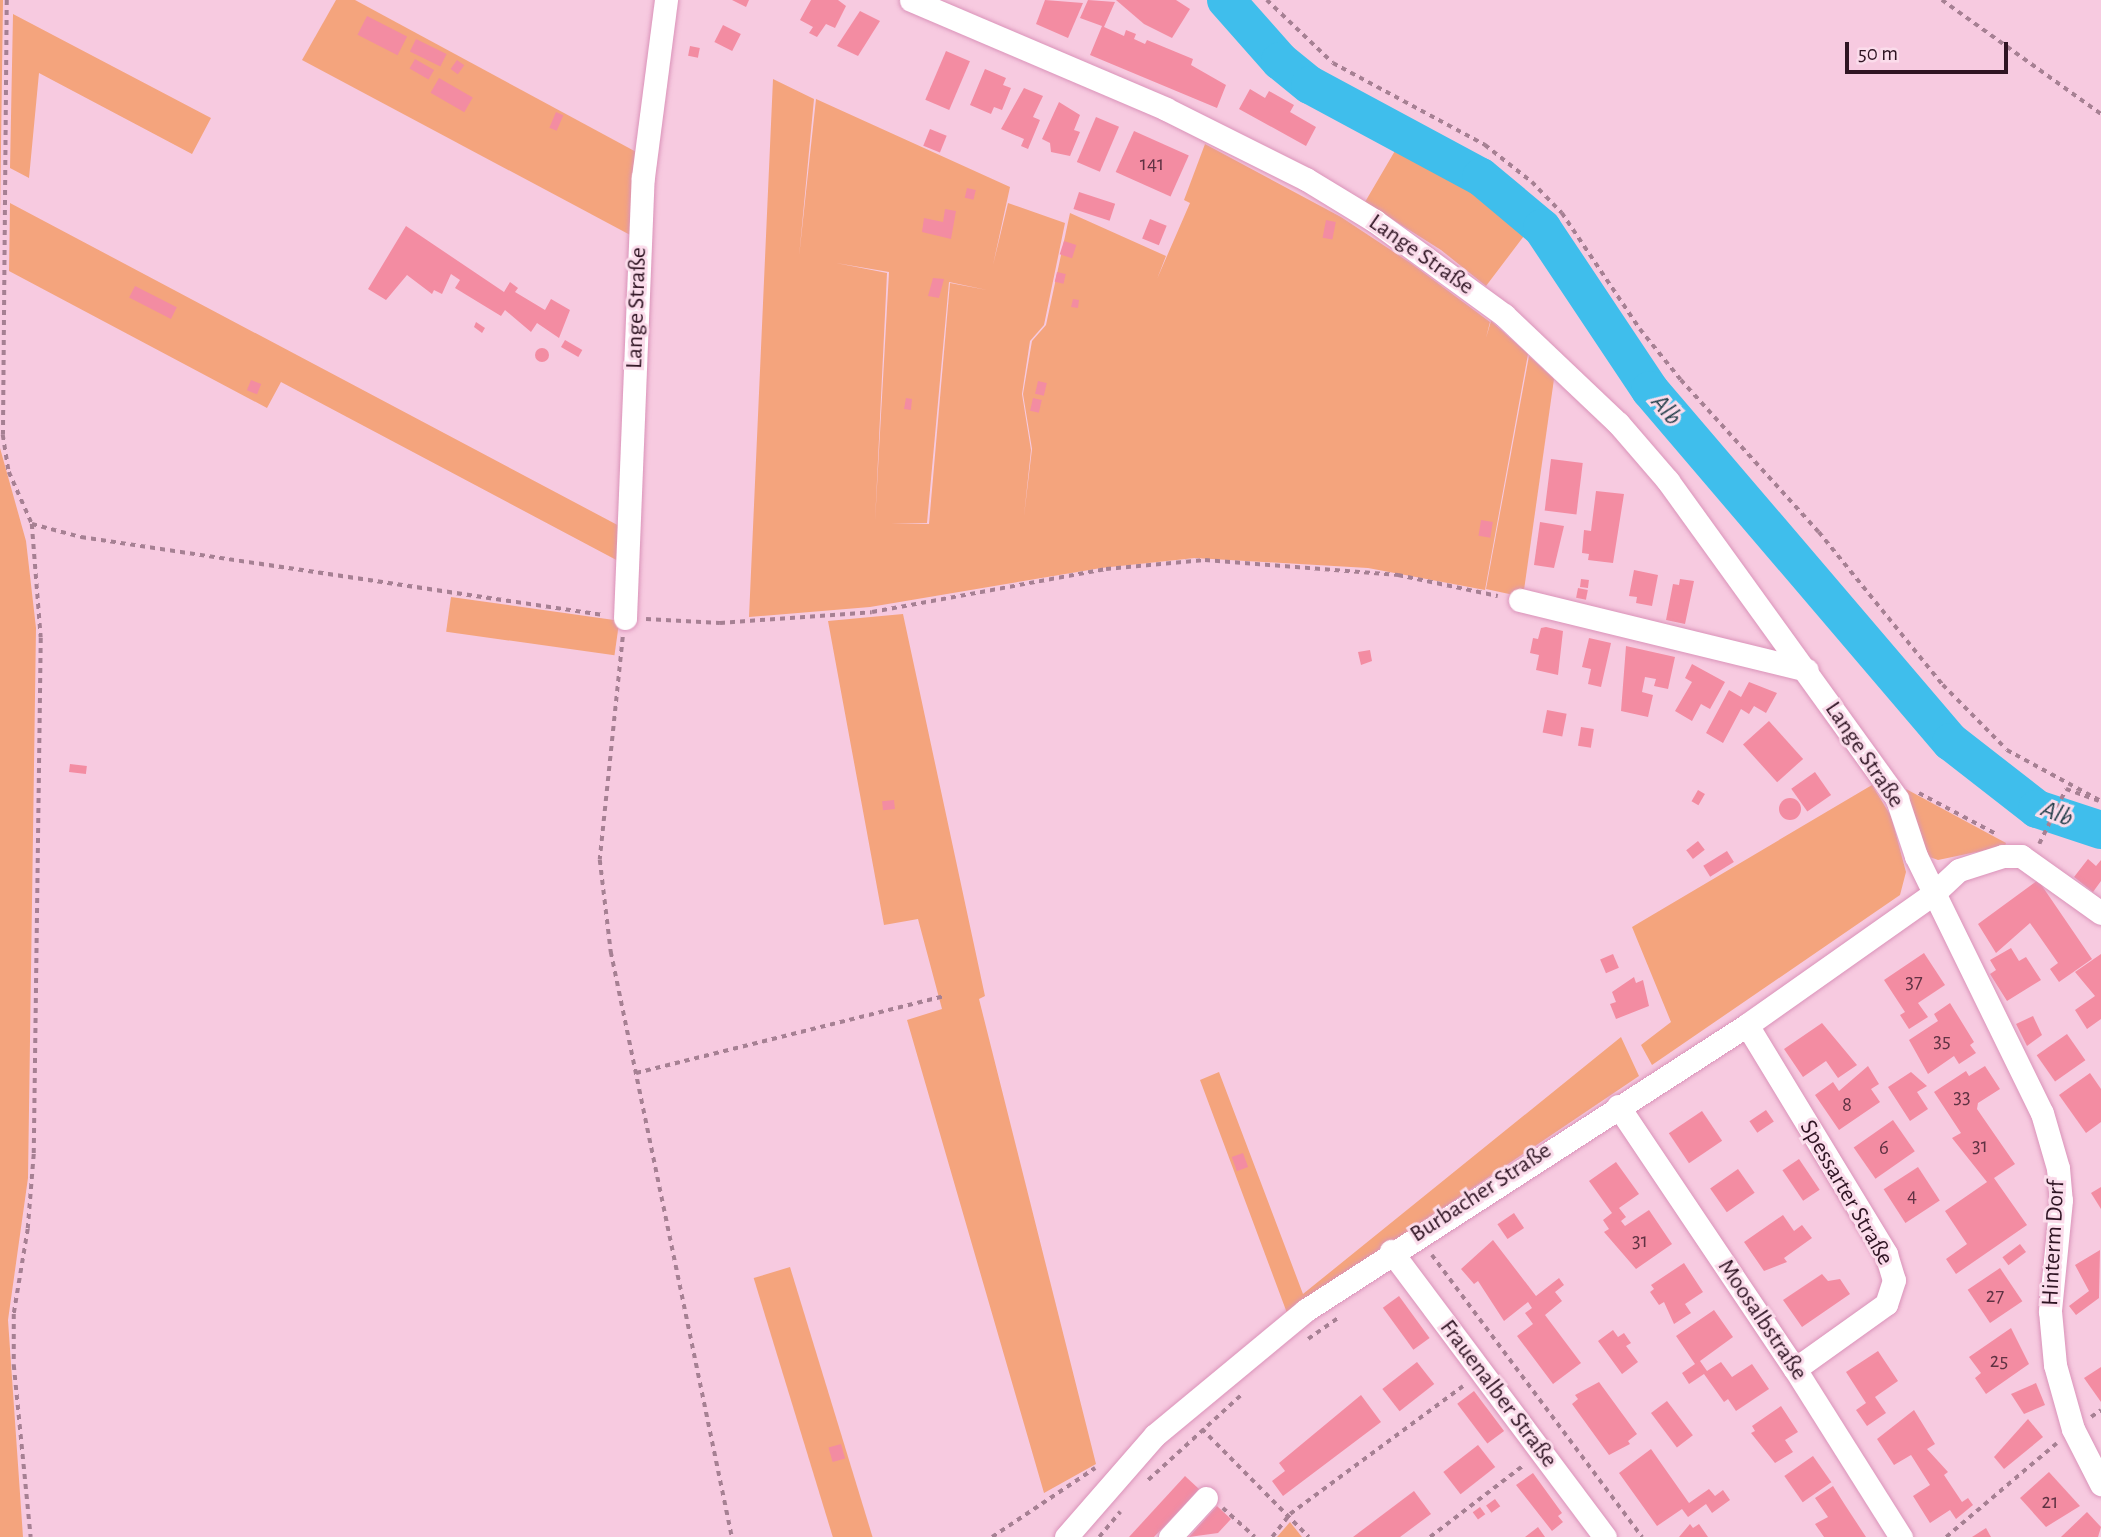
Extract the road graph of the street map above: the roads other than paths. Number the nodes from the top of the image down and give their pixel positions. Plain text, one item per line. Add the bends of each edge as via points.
1 (666, 0) edge
2 (911, 0) edge
3 (1520, 600) road end
4 (625, 618) road end
5 (1807, 670) junction
6 (1933, 894) junction
7 (2101, 913) edge
8 (1747, 1025) junction
9 (1618, 1106) junction
10 (1391, 1251) junction
11 (1795, 1369) junction
12 (2101, 1484) edge
13 (1206, 1498) road end
14 (1066, 1537) edge
15 (1170, 1537) edge
16 (1605, 1537) edge
17 (1901, 1537) edge

1 - 4 street, Lange Straße via 643,177
2 - 5 street, Lange Straße via 1242,145 1306,179 1425,255 1504,315 1618,423 1709,533
3 - 5 street
5 - 6 street, Lange Straße via 1906,818
6 - 7 street via 1969,865 2021,856
6 - 8 street, Burbacher Straße
6 - 12 street, Hinterm Dorf via 2052,1138 2061,1200 2051,1332 2063,1401
8 - 9 street, Burbacher Straße
8 - 11 street, Spessarter Straße via 1886,1254 1894,1280 1886,1304
9 - 10 street, Burbacher Straße
9 - 11 street, Moosalbstraße
10 - 14 street, Burbacher Straße via 1306,1310 1182,1410
10 - 16 street, Frauenalber Straße
11 - 17 street, Moosalbstraße
13 - 15 street

